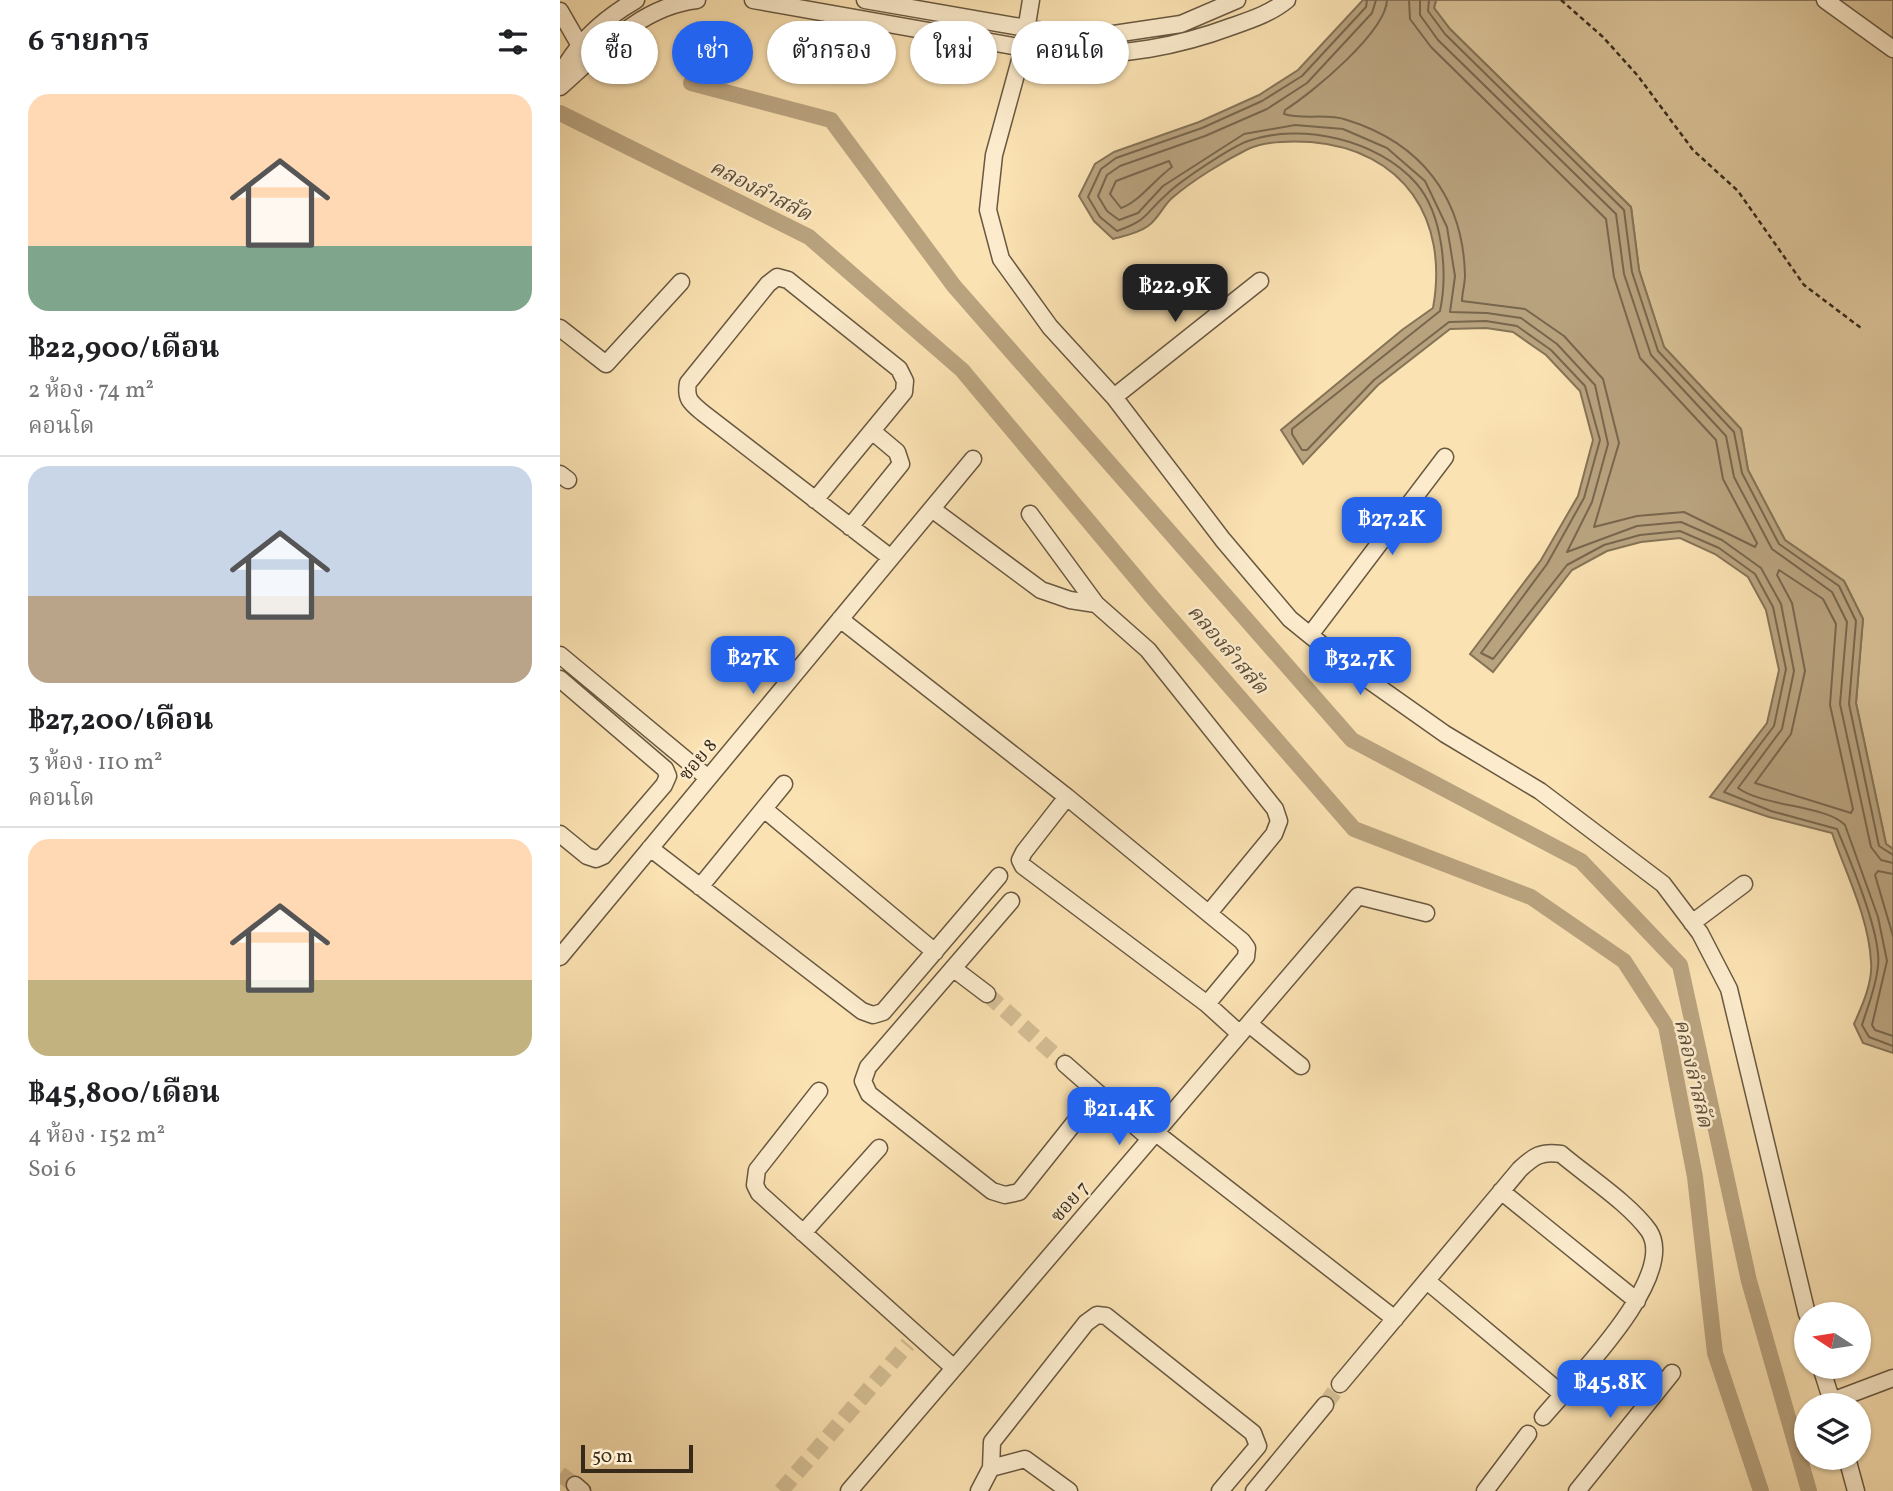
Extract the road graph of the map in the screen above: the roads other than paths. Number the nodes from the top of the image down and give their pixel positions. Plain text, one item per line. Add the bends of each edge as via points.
1 (636, 0) edge
2 (697, 0) edge
3 (754, 0) edge
4 (865, 0) edge
5 (1031, 0) edge
6 (1237, 0) edge
7 (1287, 0) edge
8 (1825, 0) edge
9 (560, 11) edge
10 (1027, 21) edge
11 (1011, 26) edge
12 (1129, 32) edge
13 (579, 44) junction
14 (1011, 47) edge
15 (1893, 49) edge
16 (1129, 53) edge
17 (560, 76) edge
18 (1013, 84) edge
19 (560, 87) edge
20 (1260, 281) dead end
21 (681, 282) dead end
22 (560, 328) edge
23 (1114, 397) junction
24 (872, 431) junction
25 (1445, 457) dead end
26 (973, 459) dead end
27 (815, 500) junction
28 (932, 509) junction
29 (1030, 514) dead end
30 (850, 527) junction
31 (891, 558) junction
32 (1096, 604) junction
33 (840, 619) junction
34 (1310, 635) junction
35 (560, 655) edge
36 (560, 679) edge
37 (708, 778) junction
38 (784, 784) dead end
39 (1067, 797) junction
40 (764, 809) junction
41 (560, 834) edge
42 (650, 848) junction
43 (999, 876) dead end
44 (1744, 884) dead end
45 (700, 887) junction
46 (1011, 901) dead end
47 (1209, 913) junction
48 (1426, 914) dead end
49 (1692, 923) junction
50 (935, 952) junction
51 (560, 957) edge
52 (954, 969) junction
53 (987, 994) tunnel mouth
54 (1207, 1004) junction
55 (1244, 1029) junction
56 (1065, 1064) tunnel mouth
57 (1301, 1066) dead end
58 (820, 1091) dead end
59 (1098, 1093) junction
60 (1153, 1136) junction
61 (879, 1148) dead end
62 (1501, 1191) junction
63 (803, 1233) junction
64 (1427, 1281) junction
65 (1637, 1301) junction
66 (1804, 1302) edge
67 (1395, 1319) junction
68 (954, 1368) junction
69 (1672, 1373) dead end
70 (1893, 1378) edge
71 (1340, 1384) tunnel mouth
72 (1856, 1393) edge
73 (1562, 1394) junction
74 (1325, 1405) tunnel mouth
75 (1543, 1417) dead end
76 (1528, 1434) dead end
77 (991, 1468) junction
78 (1850, 1470) edge
79 (1487, 1490) edge
80 (849, 1491) edge
81 (979, 1491) edge
82 (1069, 1491) edge
83 (1220, 1491) edge
84 (1254, 1491) edge
85 (1577, 1491) edge
86 (1856, 1491) edge

1 - 13 street via 599,24
2 - 19 street via 667,8 628,28
3 - 14 street
4 - 11 street
5 - 10 street
6 - 12 street via 1181,24
7 - 16 street via 1274,10 1189,43
8 - 15 street
9 - 13 street
13 - 17 street
18 - 23 street via 994,155 988,210 1001,259 1050,327
20 - 23 street
21 - 22 street via 606,363
23 - 34 street via 1223,540
24 - 27 street
24 - 27 street via 904,392 899,369 788,279 777,277 688,383 686,394 696,407
24 - 30 street via 897,452 901,464
25 - 34 street
26 - 28 street, ซอย 8
27 - 30 street
28 - 31 street, ซอย 8
28 - 32 street via 1041,590
29 - 32 street
30 - 31 street
31 - 33 street, ซอย 8
32 - 47 street via 1148,650 1275,809 1279,821 1274,834
33 - 37 street, ซอย 8
33 - 39 street
34 - 49 street via 1445,734 1539,791 1605,839 1663,884
35 - 37 street
36 - 41 street via 668,776 603,856 587,856
37 - 42 street, ซอย 8
38 - 40 street
39 - 47 street
39 - 54 street via 1024,852 1023,866
40 - 45 street
40 - 50 street
42 - 45 street
42 - 51 street, ซอย 8
43 - 50 street
44 - 49 street
45 - 50 street via 873,1015 883,1012
46 - 52 street
47 - 54 street via 1247,948 1246,957
48 - 55 street, ซอย 7 via 1358,896
49 - 66 street via 1729,989
52 - 53 street
52 - 59 street via 868,1067 863,1081 869,1094 992,1191 1005,1195 1019,1192
54 - 55 street
55 - 57 street
55 - 60 street, ซอย 7
56 - 59 street
58 - 63 street via 757,1170 755,1185
59 - 60 street
60 - 67 street
60 - 68 street, ซอย 7
61 - 63 street
62 - 64 street
62 - 65 street
62 - 65 street via 1537,1153 1560,1154 1650,1233 1655,1248 1649,1280
63 - 68 street via 913,1339
64 - 67 street
64 - 73 street
65 - 73 street
67 - 71 street
68 - 80 street, ซอย 7
69 - 85 street
70 - 72 street
73 - 75 street
74 - 84 street
76 - 79 street
77 - 81 street
77 - 82 street via 1025,1459
77 - 83 street via 992,1442 1097,1315 1106,1316 1258,1440 1258,1446
78 - 86 street

